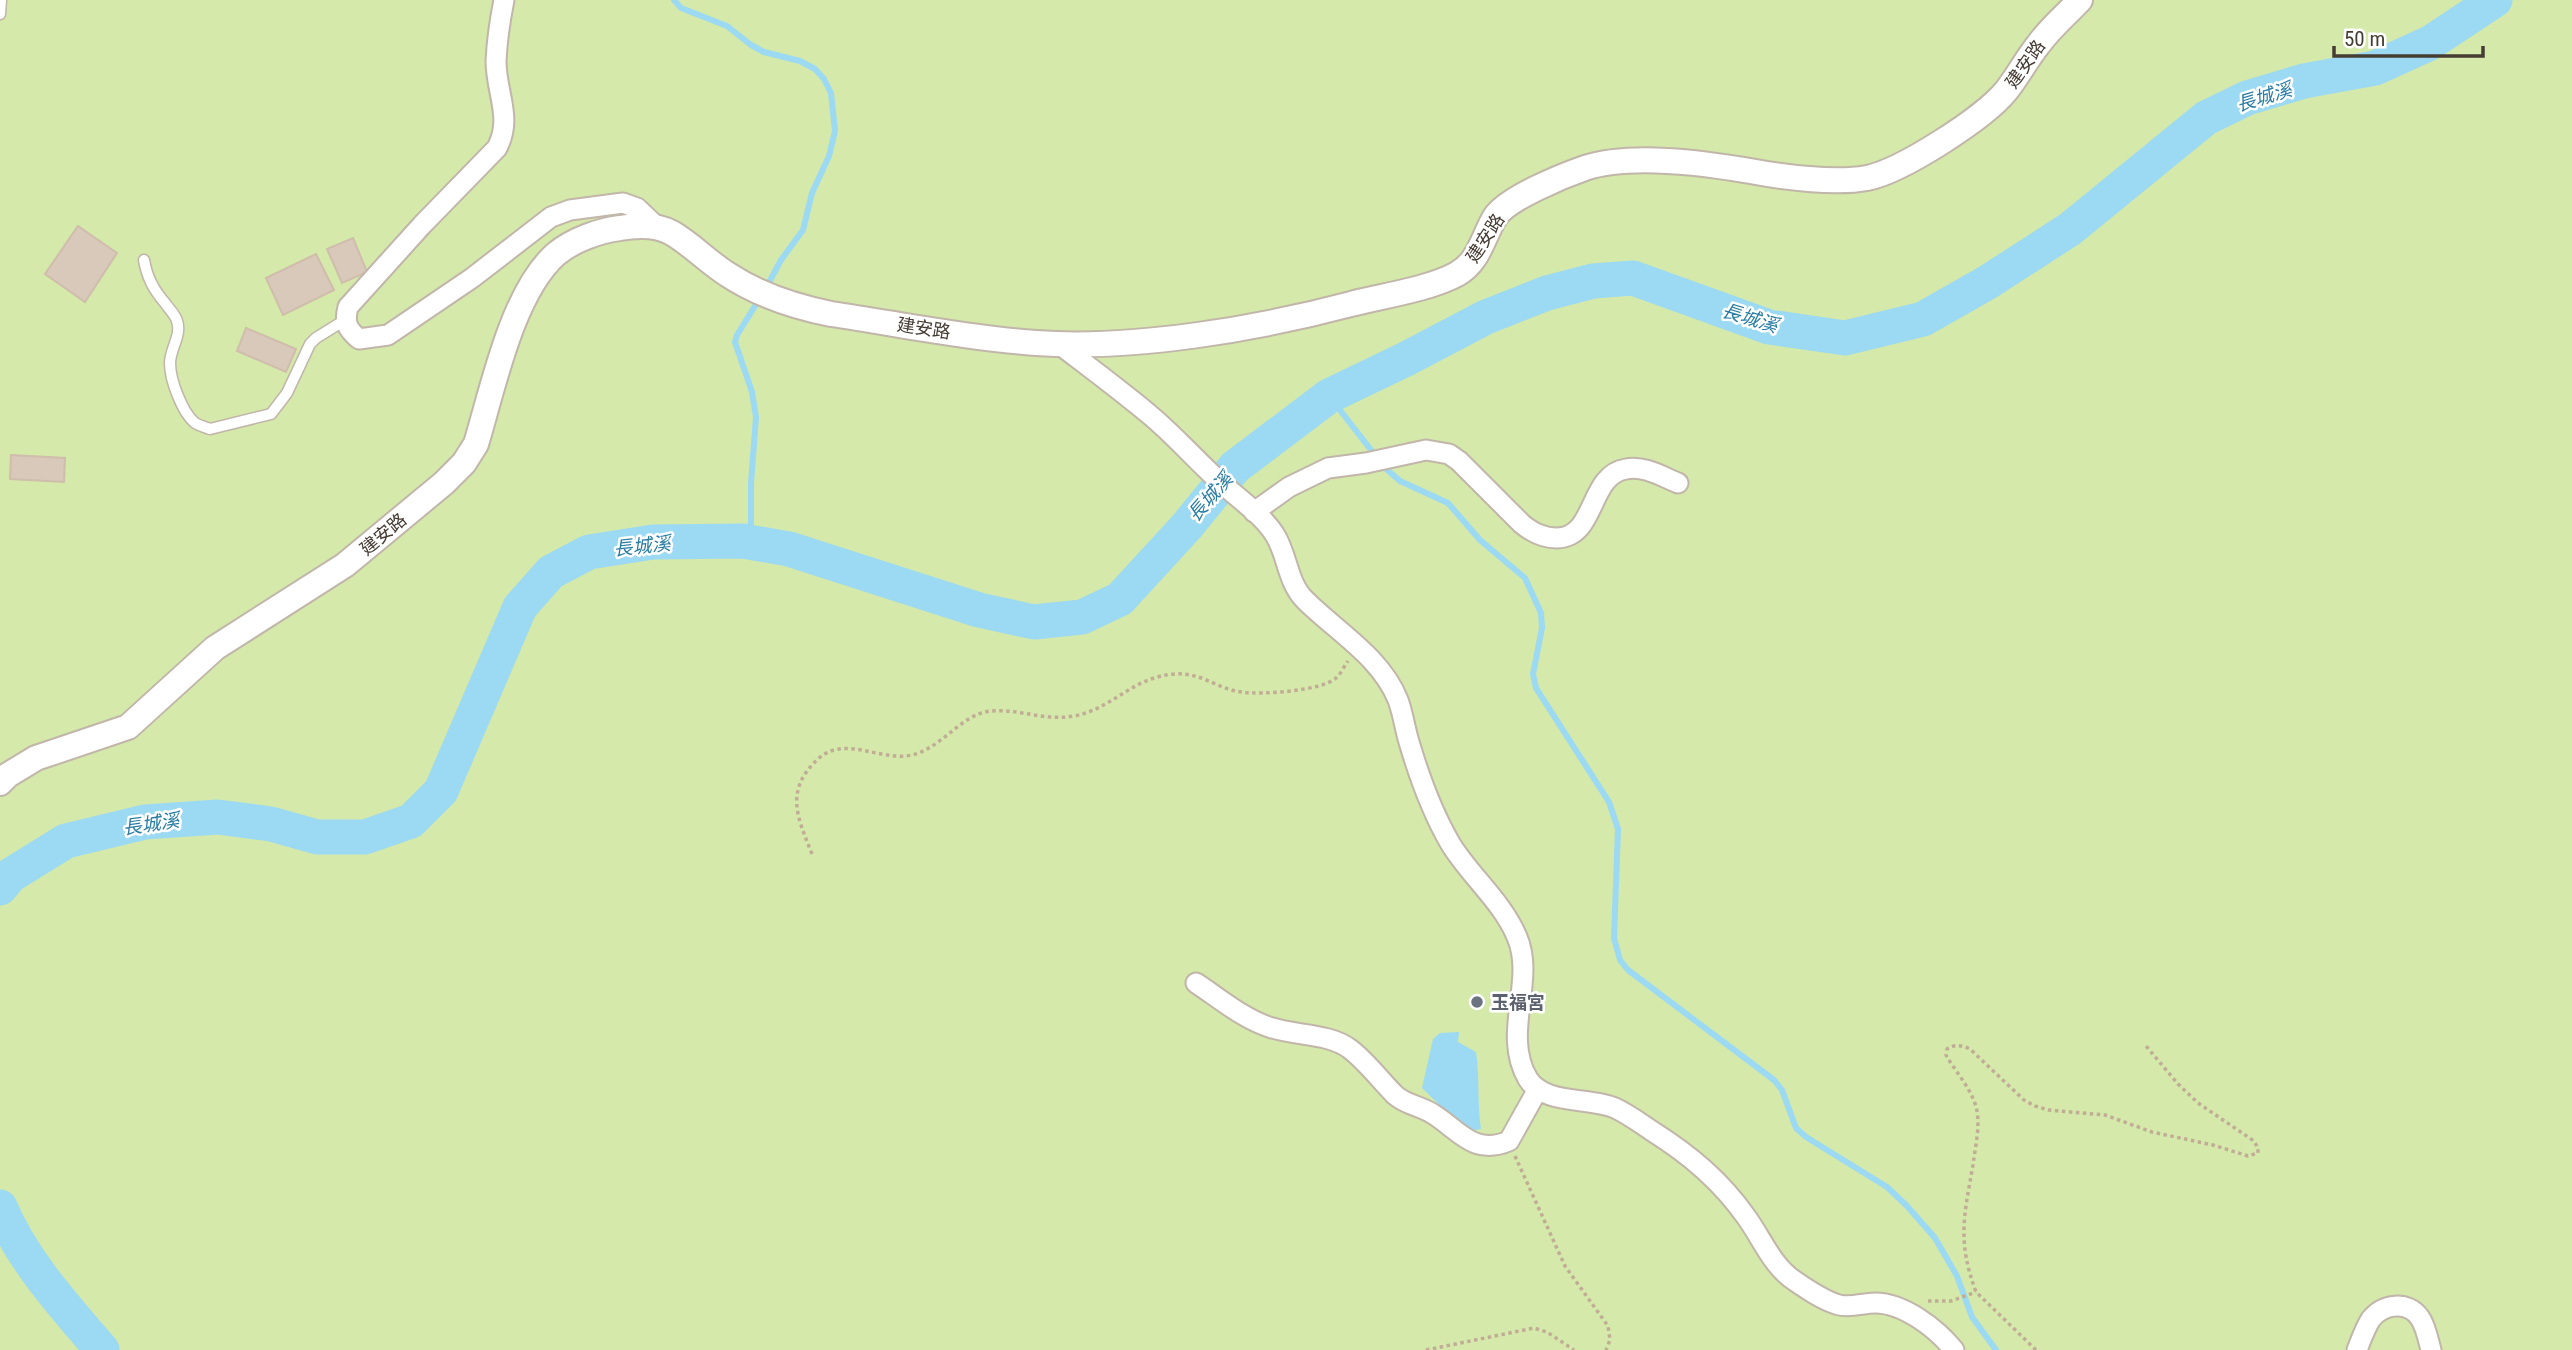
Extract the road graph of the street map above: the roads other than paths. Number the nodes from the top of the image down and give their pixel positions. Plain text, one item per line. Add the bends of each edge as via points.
1 (1, 0) edge
2 (504, 0) edge
3 (2081, 0) edge
4 (0, 14) edge
5 (657, 227) junction
6 (144, 260) dead end
7 (345, 320) junction
8 (1059, 344) junction
9 (1678, 483) dead end
10 (1248, 507) junction
11 (0, 783) edge
12 (1196, 983) dead end
13 (1538, 1089) junction
14 (1954, 1350) edge
15 (2357, 1350) edge
16 (2431, 1350) edge

1 - 4 lane
2 - 7 street via 496,64 506,122 503,136 497,148 348,307
3 - 8 street, 建安路 via 2047,33 1998,100 1953,133 1882,173 1824,179 1704,164 1601,164 1552,182 1502,209 1468,265 1438,281 1321,312 1195,334
5 - 7 street via 637,208 623,203 570,210 542,223 388,335 359,339
5 - 8 street, 建安路 via 671,232 728,275 798,307
5 - 11 street, 建安路 via 607,229 556,254 520,306 476,444 444,483 345,565 215,648 128,727 36,758
6 - 7 lane via 153,289 178,323 170,360 172,378 194,422 210,429 271,414 287,393 310,344
8 - 10 street via 1152,416
9 - 10 street via 1646,470 1619,471 1603,483 1579,529 1569,536 1546,537 1522,524 1459,461 1426,450 1328,468
10 - 13 street via 1275,535 1303,598 1385,678 1398,700 1414,761 1450,843 1517,937 1523,974 1518,1042 1525,1072
12 - 13 street via 1265,1026 1339,1042 1402,1100 1433,1114 1463,1138 1484,1144 1508,1142
13 - 14 street via 1614,1107 1675,1145 1718,1181 1791,1279 1839,1305 1879,1302 1916,1317
15 - 16 street via 2369,1321 2378,1312 2401,1306 2419,1317

